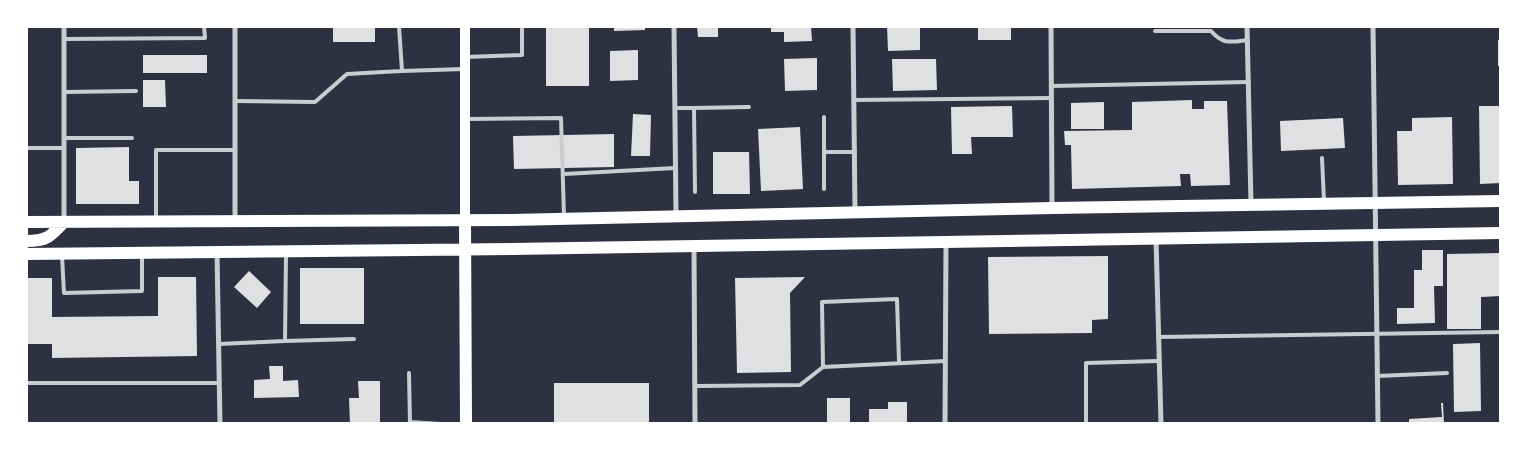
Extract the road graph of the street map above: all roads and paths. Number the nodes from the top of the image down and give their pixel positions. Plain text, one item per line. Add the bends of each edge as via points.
1 (64, 26) edge
2 (204, 26) edge
3 (235, 26) edge
4 (399, 26) edge
5 (465, 26) edge
6 (522, 26) edge
7 (674, 26) edge
8 (853, 26) edge
9 (1051, 26) edge
10 (1248, 26) edge
11 (1372, 26) edge
12 (1155, 31) dead end
13 (64, 39) junction
14 (1248, 40) junction
15 (465, 57) junction
16 (465, 69) junction
17 (402, 71) junction
18 (1249, 82) junction
19 (1051, 86) junction
20 (136, 91) dead end
21 (64, 92) junction
22 (1051, 98) junction
23 (854, 100) junction
24 (235, 101) junction
25 (749, 107) dead end
26 (675, 108) junction
27 (694, 108) junction
28 (824, 117) dead end
29 (465, 119) junction
30 (64, 138) junction
31 (132, 138) dead end
32 (26, 148) edge
33 (64, 148) junction
34 (235, 150) junction
35 (824, 152) junction
36 (855, 152) junction
37 (1322, 158) dead end
38 (675, 168) junction
39 (564, 174) junction
40 (824, 189) dead end
41 (695, 192) dead end
42 (1501, 201) edge
43 (1375, 203) junction
44 (1324, 204) junction
45 (1251, 205) junction
46 (1052, 208) junction
47 (855, 212) junction
48 (676, 216) junction
49 (564, 218) junction
50 (465, 220) junction
51 (26, 222) edge
52 (64, 222) junction
53 (156, 222) junction
54 (235, 222) junction
55 (1501, 233) edge
56 (1374, 236) junction
57 (1156, 238) junction
58 (26, 241) edge
59 (946, 241) junction
60 (694, 246) junction
61 (465, 249) junction
62 (286, 252) junction
63 (142, 253) junction
64 (218, 253) junction
65 (26, 254) edge
66 (62, 254) junction
67 (1501, 332) edge
68 (1376, 335) junction
69 (1158, 337) junction
70 (354, 339) dead end
71 (285, 341) junction
72 (219, 344) junction
73 (945, 360) junction
74 (1158, 361) junction
75 (899, 362) junction
76 (823, 367) junction
77 (409, 373) dead end
78 (1447, 373) dead end
79 (1377, 376) junction
80 (26, 383) edge
81 (219, 383) junction
82 (695, 386) junction
83 (410, 423) edge
84 (220, 424) edge
85 (441, 424) edge
86 (466, 424) edge
87 (695, 424) edge
88 (945, 424) edge
89 (1086, 424) edge
90 (1161, 424) edge
91 (1378, 424) edge

1 - 13 street
2 - 13 lane via 205,38
3 - 24 street
4 - 17 lane
5 - 15 main road
6 - 15 lane via 522,55
7 - 26 street
8 - 23 street
9 - 19 street
10 - 14 street
11 - 43 street
12 - 14 lane via 1211,31 1227,42
13 - 21 street
14 - 18 street
15 - 16 main road
16 - 17 lane
16 - 29 main road
17 - 24 lane via 347,74 316,102
18 - 19 lane
18 - 45 street
19 - 22 street
20 - 21 lane
21 - 30 street
22 - 23 lane
22 - 46 street
23 - 36 street
24 - 34 street
25 - 27 lane
26 - 27 lane
26 - 38 street
27 - 41 lane
28 - 35 lane
29 - 39 lane via 561,118
29 - 50 main road
30 - 31 lane
30 - 33 street
32 - 33 lane
33 - 52 street
34 - 53 lane via 156,150
34 - 54 street
35 - 36 lane
35 - 40 lane
36 - 47 street
37 - 44 lane
38 - 39 lane
38 - 48 street
39 - 49 lane
42 - 43 main road
43 - 44 main road
43 - 56 street
44 - 45 main road
45 - 46 main road
46 - 47 main road
47 - 48 main road
48 - 49 main road
49 - 50 main road
50 - 54 main road
50 - 61 main road
51 - 52 main road
52 - 53 main road
52 - 58 main road via 52,236 41,241
53 - 54 main road
55 - 56 main road
56 - 57 main road
56 - 68 street
57 - 59 main road
57 - 69 street
59 - 60 main road
59 - 73 street
60 - 61 main road
60 - 82 street
61 - 62 main road
61 - 86 main road
62 - 64 main road
62 - 71 lane
63 - 64 main road
63 - 66 main road
63 - 66 lane via 142,291 64,293
64 - 72 street
65 - 66 main road
67 - 68 lane
68 - 69 lane
68 - 79 street
69 - 74 street
70 - 71 lane
71 - 72 lane
72 - 81 street
73 - 75 lane
73 - 88 street
74 - 89 lane via 1086,362
74 - 90 street
75 - 76 lane
75 - 76 lane via 898,299 822,302
76 - 82 lane via 800,385
77 - 83 lane
78 - 79 lane
79 - 91 street
80 - 81 lane
81 - 84 street
82 - 87 street
83 - 85 lane

